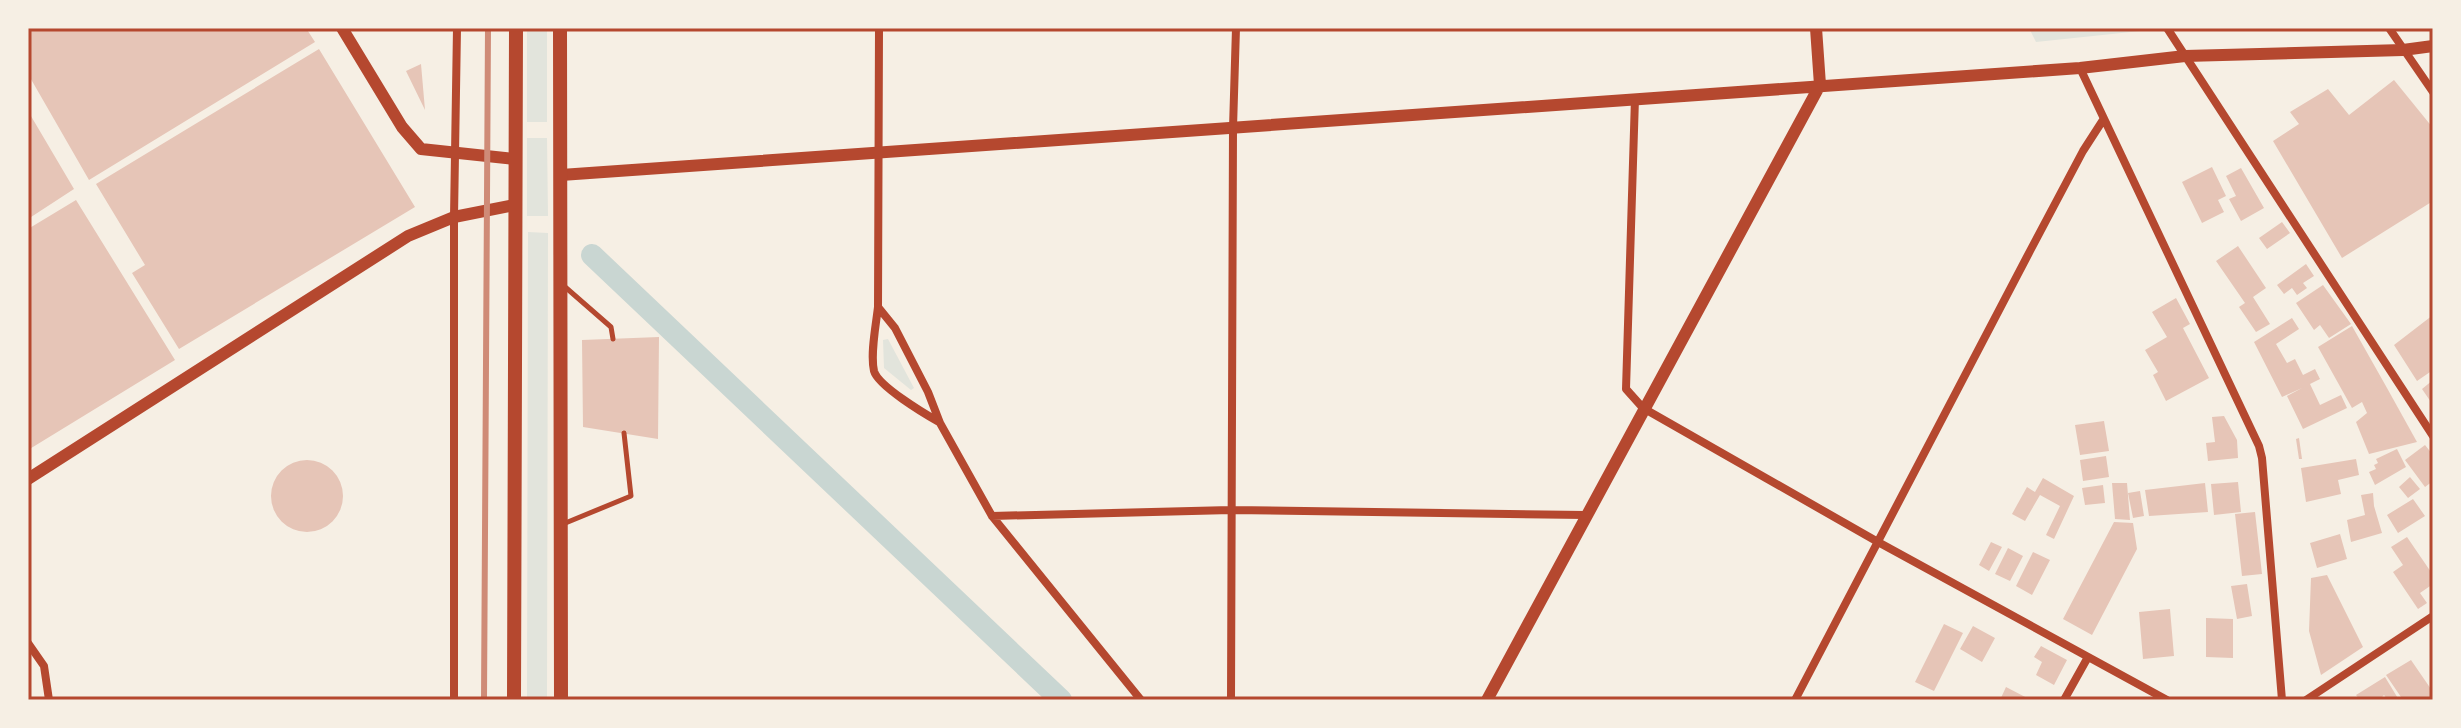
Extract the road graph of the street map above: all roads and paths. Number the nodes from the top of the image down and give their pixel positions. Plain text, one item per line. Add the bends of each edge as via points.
1 (342, 28) edge
2 (457, 28) edge
3 (516, 28) edge
4 (560, 28) edge
5 (879, 28) edge
6 (1236, 28) edge
7 (1816, 28) edge
8 (2167, 28) edge
9 (2389, 28) edge
10 (2433, 46) edge
11 (2403, 50) junction
12 (2185, 56) junction
13 (2080, 68) junction
14 (1820, 85) junction
15 (2433, 92) edge
16 (1635, 98) junction
17 (2103, 120) junction
18 (1233, 128) junction
19 (456, 153) junction
20 (877, 154) junction
21 (515, 159) junction
22 (561, 175) junction
23 (515, 205) junction
24 (454, 217) junction
25 (560, 282) junction
26 (878, 307) junction
27 (613, 339) dead end
28 (1643, 408) junction
29 (940, 423) junction
30 (624, 433) dead end
31 (2433, 436) edge
32 (28, 479) edge
33 (1231, 510) junction
34 (1585, 515) junction
35 (992, 516) junction
36 (562, 524) junction
37 (1878, 542) junction
38 (2433, 616) edge
39 (28, 643) edge
40 (2088, 657) junction
41 (49, 700) edge
42 (454, 700) edge
43 (514, 700) edge
44 (561, 700) edge
45 (1141, 700) edge
46 (1231, 700) edge
47 (1487, 700) edge
48 (1795, 700) edge
49 (2064, 700) edge
50 (2167, 700) edge
51 (2282, 700) edge
52 (2306, 700) edge

1 - 19 street via 421,149
2 - 19 street
3 - 21 main road
4 - 22 main road
5 - 20 street
6 - 18 street
7 - 14 street
8 - 12 street
9 - 11 street
10 - 11 street
11 - 12 street
11 - 15 street
12 - 13 street
12 - 31 street
13 - 14 street
13 - 17 street
14 - 16 street
14 - 28 street
16 - 18 street
16 - 28 street via 1626,389
17 - 37 street
17 - 51 street via 2259,446
18 - 20 street
18 - 33 street
19 - 21 street
19 - 24 street
20 - 22 street
20 - 26 street
21 - 23 main road
22 - 25 main road
23 - 24 street
23 - 43 main road
24 - 32 street via 408,236
24 - 42 street
25 - 27 lane via 611,327
25 - 36 main road
26 - 29 street via 895,328
26 - 29 street via 874,372
28 - 34 street
28 - 37 street
29 - 35 street
30 - 36 lane via 631,496
33 - 34 street
33 - 35 street
33 - 46 street
34 - 47 street
35 - 45 street
36 - 44 main road
37 - 40 street
37 - 48 street
38 - 52 street
39 - 41 street via 44,666
40 - 49 street
40 - 50 street

